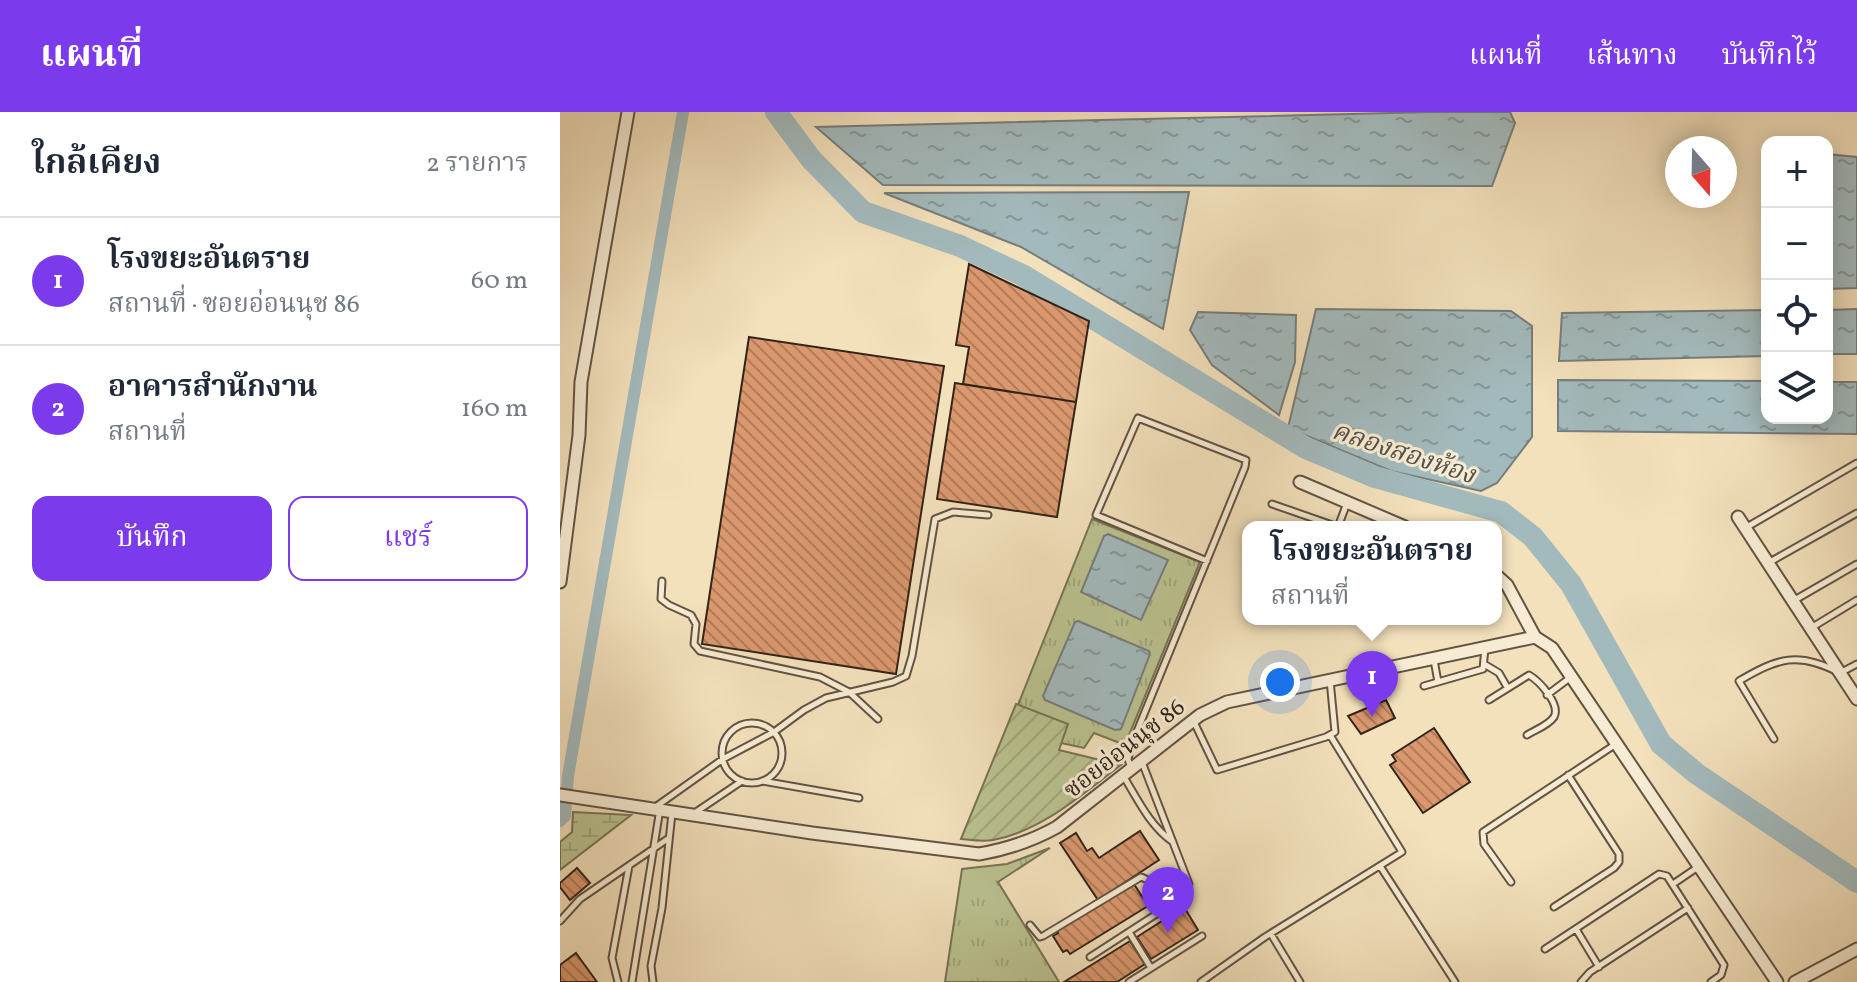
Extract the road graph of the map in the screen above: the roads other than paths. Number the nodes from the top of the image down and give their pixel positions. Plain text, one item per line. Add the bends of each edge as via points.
1 (628, 112) edge
2 (1857, 463) edge
3 (1300, 482) dead end
4 (1347, 502) junction
5 (1272, 504) dead end
6 (1857, 513) edge
7 (988, 515) dead end
8 (1738, 517) dead end
9 (1321, 521) edge
10 (1340, 521) edge
11 (1391, 521) edge
12 (1745, 528) junction
13 (1207, 561) junction
14 (1768, 563) junction
15 (1857, 564) edge
16 (1502, 580) edge
17 (662, 581) dead end
18 (560, 582) edge
19 (1857, 600) edge
20 (1793, 601) junction
21 (1811, 628) junction
22 (1535, 637) junction
23 (1485, 647) junction
24 (1434, 657) junction
25 (1484, 664) junction
26 (1857, 664) edge
27 (1840, 673) junction
28 (1571, 677) junction
29 (1330, 679) junction
30 (1438, 682) junction
31 (1424, 686) dead end
32 (1507, 687) junction
33 (849, 692) junction
34 (1547, 695) junction
35 (1857, 699) edge
36 (1489, 700) dead end
37 (878, 719) dead end
38 (1193, 720) junction
39 (774, 732) junction
40 (1330, 735) junction
41 (1527, 735) dead end
42 (1774, 739) dead end
43 (1616, 743) junction
44 (723, 759) junction
45 (1142, 761) junction
46 (1128, 773) junction
47 (1568, 775) junction
48 (742, 781) junction
49 (762, 781) junction
50 (560, 795) edge
51 (859, 798) dead end
52 (662, 810) junction
53 (692, 814) junction
54 (670, 837) junction
55 (1174, 842) junction
56 (652, 849) junction
57 (629, 865) junction
58 (1380, 866) junction
59 (1699, 866) junction
60 (1511, 882) dead end
61 (1673, 884) junction
62 (1554, 907) dead end
63 (1165, 908) junction
64 (1688, 908) junction
65 (560, 921) edge
66 (1030, 925) dead end
67 (1576, 929) junction
68 (1129, 932) junction
69 (1271, 934) junction
70 (1202, 936) dead end
71 (1545, 949) dead end
72 (1857, 949) edge
73 (1090, 957) dead end
74 (1599, 967) junction
75 (1151, 968) junction
76 (1798, 981) edge
77 (618, 982) edge
78 (632, 982) edge
79 (653, 982) edge
80 (1129, 982) edge
81 (1201, 982) edge
82 (1300, 982) edge
83 (1455, 982) edge
84 (1581, 982) edge
85 (1711, 982) edge
86 (1777, 982) edge

1 - 18 street via 581,382
2 - 12 lane
3 - 4 street
4 - 10 lane
4 - 11 street
5 - 9 lane
6 - 14 lane
7 - 33 lane via 953,512 935,519 906,676
8 - 12 street
12 - 14 street
13 - 13 lane via 1096,515 1138,418 1246,460
13 - 46 lane via 1131,746
14 - 20 street
15 - 20 lane
16 - 22 street
17 - 33 lane via 661,599 691,615 696,624 694,644 700,651 820,677
19 - 21 lane
20 - 21 street
21 - 27 street
22 - 23 street, ซอยอ่อนนุช 86
22 - 28 street via 1552,648
23 - 24 street, ซอยอ่อนนุช 86
23 - 25 lane
24 - 29 street, ซอยอ่อนนุช 86
24 - 30 lane
25 - 30 lane via 1483,669
25 - 32 lane via 1499,673
26 - 27 lane
27 - 35 street
27 - 42 lane via 1797,658 1770,663 1739,681
28 - 34 lane
28 - 43 street
29 - 38 street, ซอยอ่อนนุช 86 via 1227,702
29 - 40 lane via 1335,732
30 - 31 lane
32 - 34 lane via 1529,675
32 - 36 lane
33 - 37 lane
33 - 39 lane via 826,698
34 - 41 lane via 1556,714
38 - 40 lane via 1217,770
38 - 45 street, ซอยอ่อนนุช 86
39 - 44 lane
39 - 44 lane via 757,723 738,726 725,740
39 - 49 lane via 782,759
40 - 58 lane via 1402,852
43 - 47 lane
43 - 59 street
44 - 48 lane
44 - 52 lane
45 - 46 street, ซอยอ่อนนุช 86
45 - 55 lane
46 - 53 street, ซอยอ่อนนุช 86 via 1032,841 979,854
46 - 55 lane via 1149,818
47 - 60 lane via 1483,832 1484,844
47 - 62 lane via 1619,854 1619,862
48 - 49 lane
48 - 53 lane
49 - 51 lane
50 - 52 street, ซอยอ่อนนุช 86
52 - 53 street, ซอยอ่อนนุช 86
52 - 54 lane
52 - 56 lane
54 - 56 lane
54 - 79 lane
55 - 63 lane via 1189,884
56 - 57 lane
56 - 78 lane
57 - 65 lane via 580,899
57 - 77 lane via 612,958
58 - 69 lane
58 - 83 lane
59 - 61 lane
59 - 86 street
61 - 64 lane
61 - 67 lane via 1659,874
63 - 66 lane via 1141,877 1043,936
63 - 68 lane
64 - 74 lane
64 - 85 lane via 1724,965
67 - 71 lane
67 - 74 lane
68 - 73 lane
68 - 75 lane
69 - 81 lane
69 - 82 lane
70 - 75 lane
72 - 76 street
74 - 84 lane
75 - 80 lane

